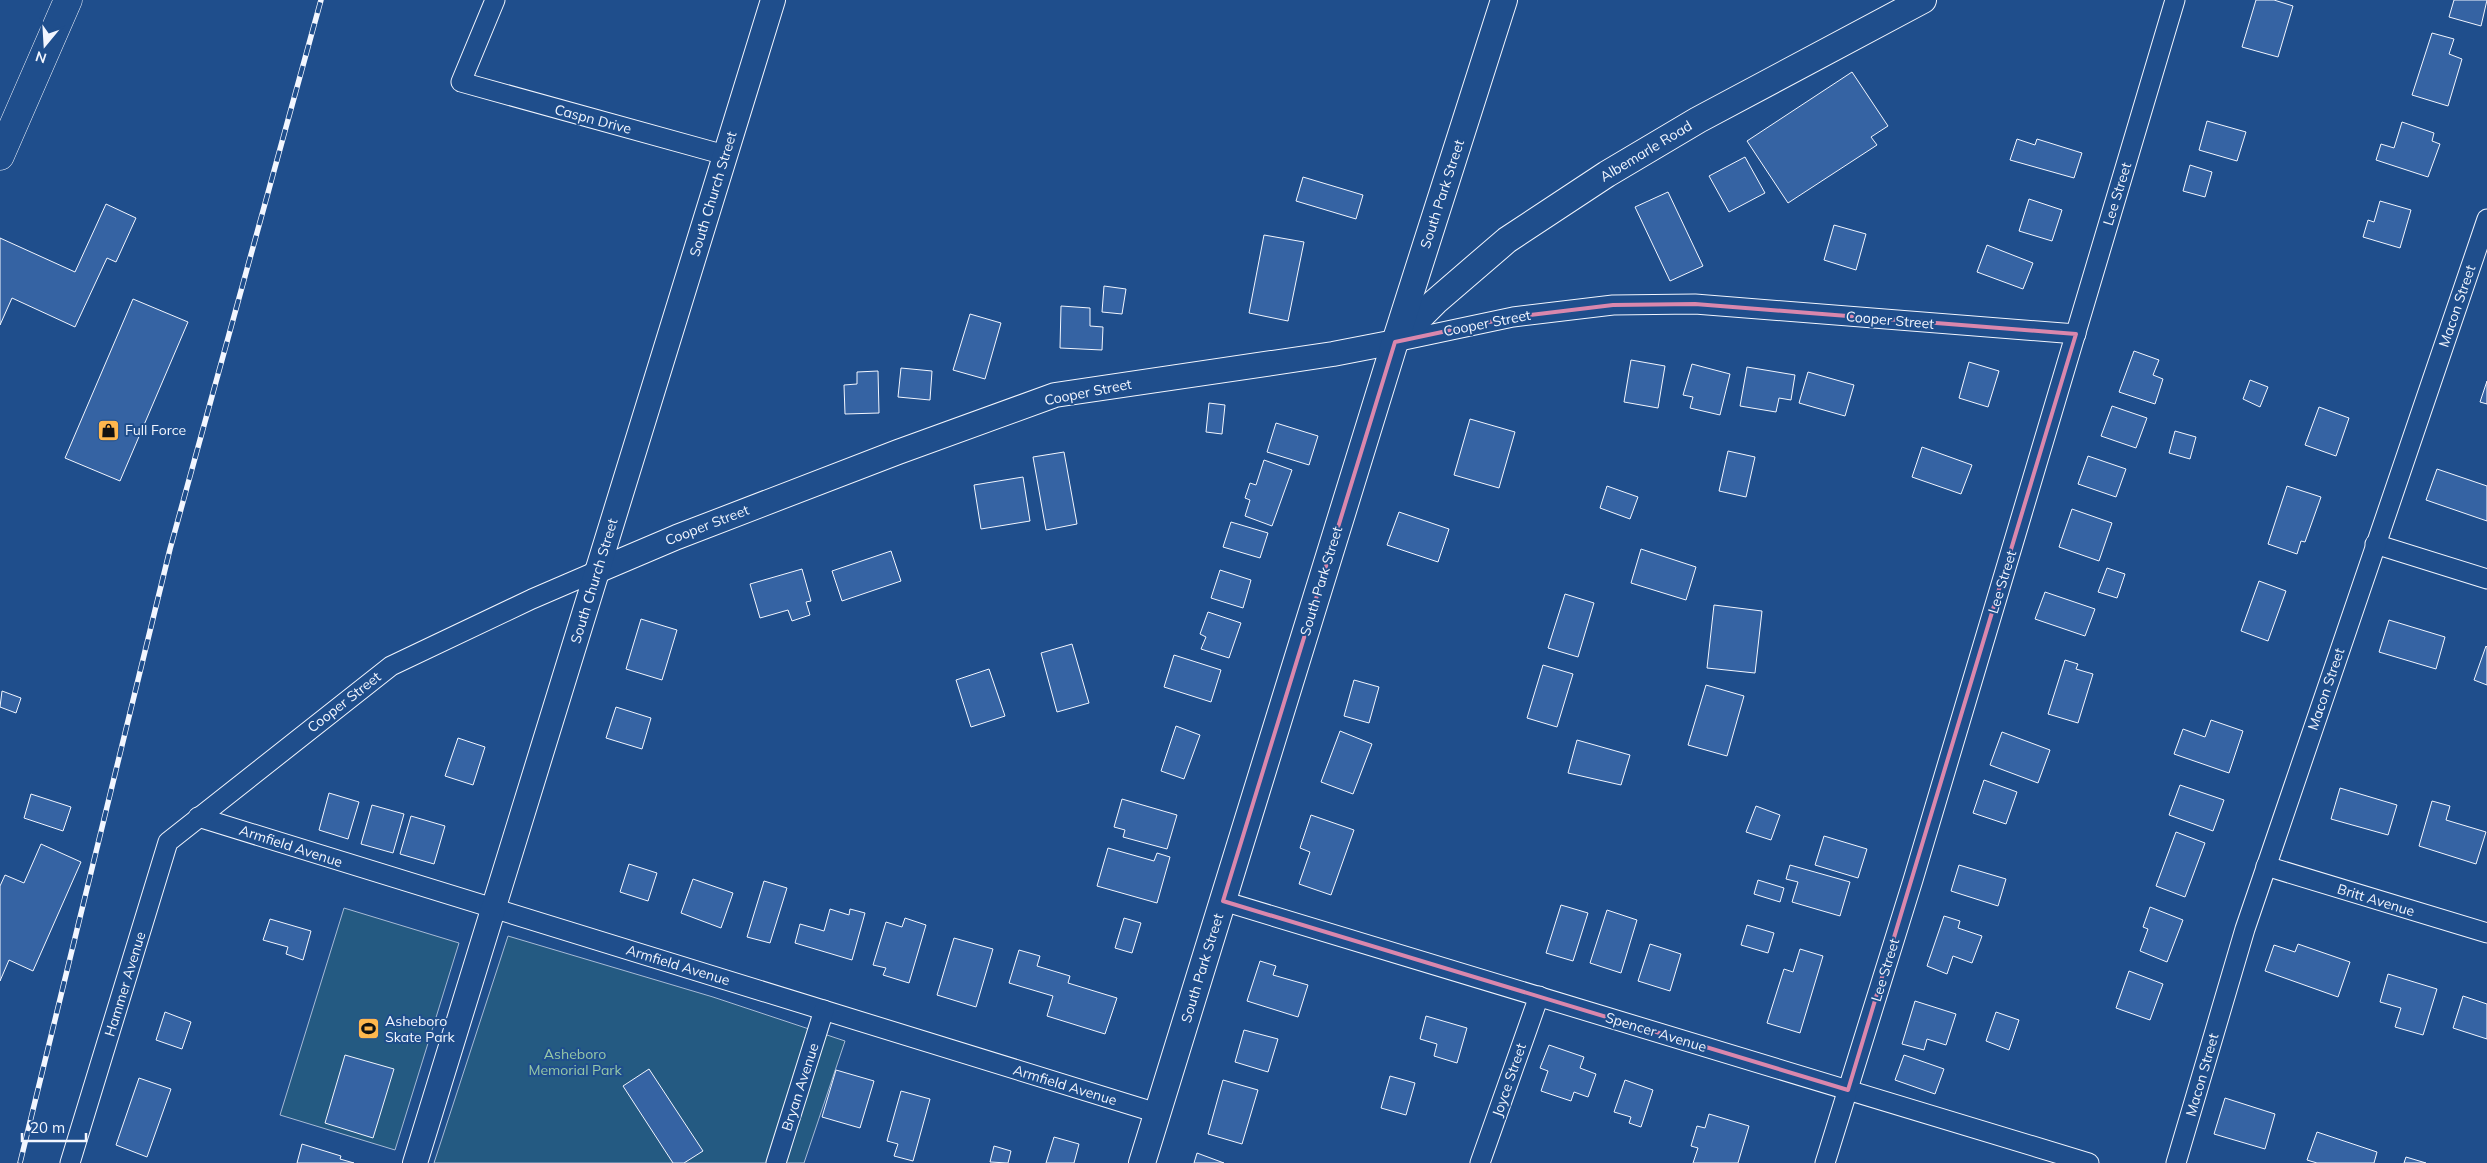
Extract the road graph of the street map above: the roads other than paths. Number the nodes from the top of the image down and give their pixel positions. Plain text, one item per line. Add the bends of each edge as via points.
1 (68, 0) edge
2 (495, 0) edge
3 (773, 0) edge
4 (1504, 0) edge
5 (1923, 0) edge
6 (2175, 0) edge
7 (725, 155) junction
8 (0, 156) edge
9 (2487, 219) edge
10 (2076, 334) junction
11 (1395, 342) junction
12 (2375, 544) junction
13 (597, 571) junction
14 (2487, 579) edge
15 (198, 817) junction
16 (2266, 866) junction
17 (1223, 901) junction
18 (493, 908) junction
19 (2487, 933) edge
20 (1538, 996) junction
21 (824, 1010) junction
22 (1848, 1090) junction
23 (1157, 1114) junction
24 (70, 1163) edge
25 (415, 1163) edge
26 (776, 1163) edge
27 (1142, 1163) edge
28 (1480, 1163) edge
29 (1825, 1163) edge
30 (2089, 1163) edge
31 (2176, 1163) edge

1 - 8 main road
2 - 7 street, Caspn Drive via 461,82
3 - 7 street, South Church Street
4 - 11 main road, South Park Street
5 - 11 main road, Albemarle Road via 1698,120 1606,174 1507,240 1435,302
6 - 10 street, Lee Street
7 - 13 street, South Church Street
9 - 12 street, Macon Street
10 - 11 street, Cooper Street via 1695,304 1613,305 1513,317
10 - 22 street, Lee Street
11 - 13 street, Cooper Street via 1055,395 677,537
11 - 17 main road, South Park Street
12 - 14 street
12 - 16 street, Macon Street
13 - 15 street, Cooper Street via 391,666
13 - 18 street, South Church Street
15 - 18 street, Armfield Avenue
15 - 24 street, Hammer Avenue via 168,842
16 - 19 street, Britt Avenue
16 - 31 street, Macon Street
17 - 20 street, Spencer Avenue
17 - 23 main road, South Park Street
18 - 21 street, Armfield Avenue
18 - 25 street, South Church Street
20 - 22 street, Spencer Avenue
20 - 28 street, Joyce Street
21 - 23 street, Armfield Avenue
21 - 26 street, Bryan Avenue
22 - 29 street, Lee Street
22 - 30 street, Spencer Avenue
23 - 27 main road, South Park Street

